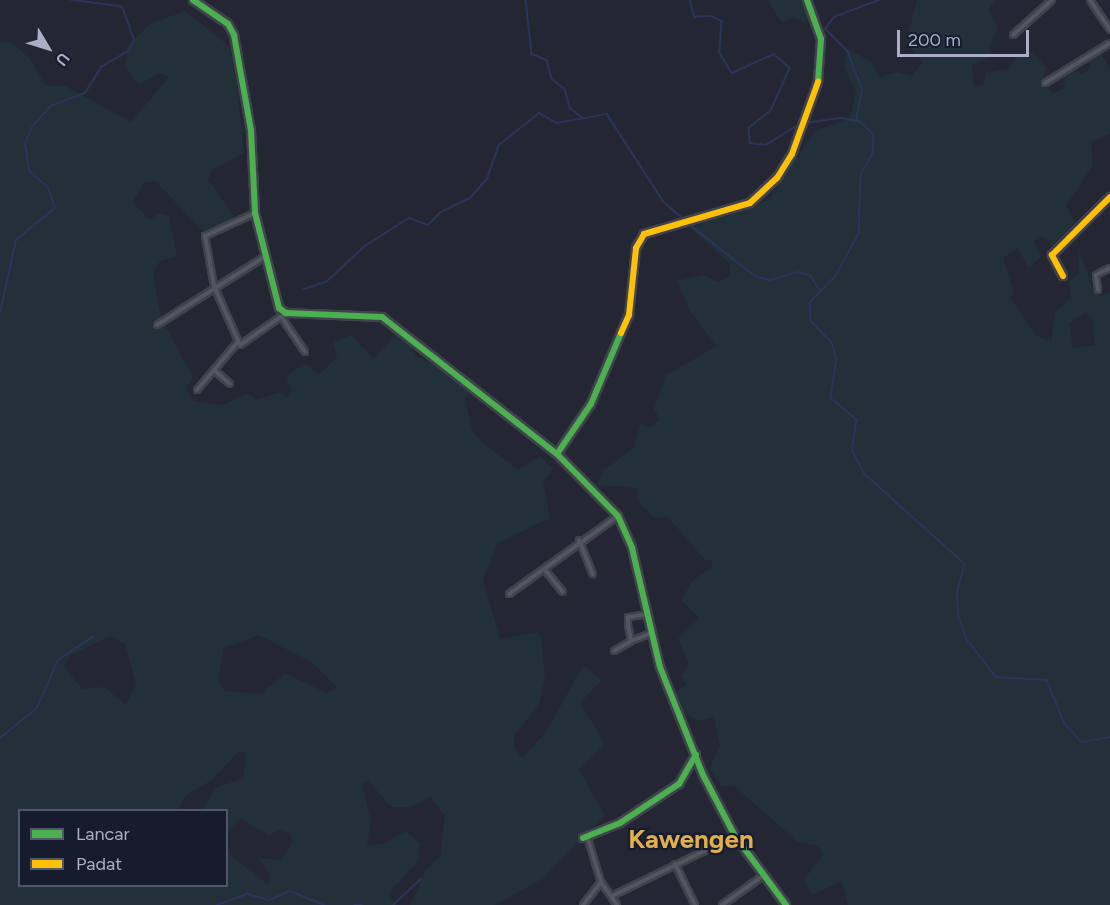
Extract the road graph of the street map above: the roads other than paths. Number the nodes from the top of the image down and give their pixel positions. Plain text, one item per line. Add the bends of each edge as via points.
1 (193, 0) edge
2 (807, 0) edge
3 (1052, 0) edge
4 (1090, 0) edge
5 (1110, 30) edge
6 (1013, 35) dead end
7 (1110, 43) edge
8 (1045, 83) dead end
9 (1110, 196) edge
10 (255, 213) junction
11 (264, 257) junction
12 (1110, 268) edge
13 (1063, 276) dead end
14 (214, 286) junction
15 (1098, 290) dead end
16 (284, 315) junction
17 (157, 325) dead end
18 (237, 343) junction
19 (305, 352) dead end
20 (214, 370) junction
21 (230, 384) dead end
22 (197, 390) dead end
23 (557, 454) junction
24 (618, 516) junction
25 (579, 540) junction
26 (544, 570) junction
27 (593, 574) dead end
28 (563, 592) dead end
29 (509, 594) dead end
30 (649, 614) junction
31 (652, 633) junction
32 (631, 640) junction
33 (614, 651) dead end
34 (696, 755) junction
35 (735, 836) junction
36 (585, 837) joint
37 (675, 864) junction
38 (764, 875) junction
39 (601, 882) junction
40 (612, 896) junction
41 (583, 905) edge
42 (616, 905) edge
43 (695, 905) edge
44 (722, 905) edge
45 (786, 905) edge

1 - 10 main road via 228,24 234,35 251,130
2 - 23 main road via 821,55 819,80 802,132 777,178 762,194 697,218 652,228 639,242 629,315 591,404
3 - 6 street
4 - 5 street
7 - 8 street
9 - 13 main road via 1053,252
10 - 11 main road
10 - 14 street via 205,236
11 - 14 street
11 - 16 main road via 272,295
12 - 15 street via 1096,275
14 - 17 street
14 - 18 street
16 - 18 street
16 - 19 street
16 - 23 main road via 382,317
18 - 20 street
20 - 21 street
20 - 22 street
23 - 24 main road
24 - 25 street
24 - 30 main road
25 - 26 street
25 - 27 street
26 - 28 street
26 - 29 street
30 - 31 main road
30 - 32 street via 628,617
31 - 32 street
31 - 34 main road via 670,695
32 - 33 street
34 - 35 main road
34 - 36 main road via 679,784 620,823
35 - 37 street
35 - 38 main road
36 - 39 street
37 - 40 street
37 - 43 street
38 - 44 street
38 - 45 main road
39 - 40 street
39 - 41 street
40 - 42 street

